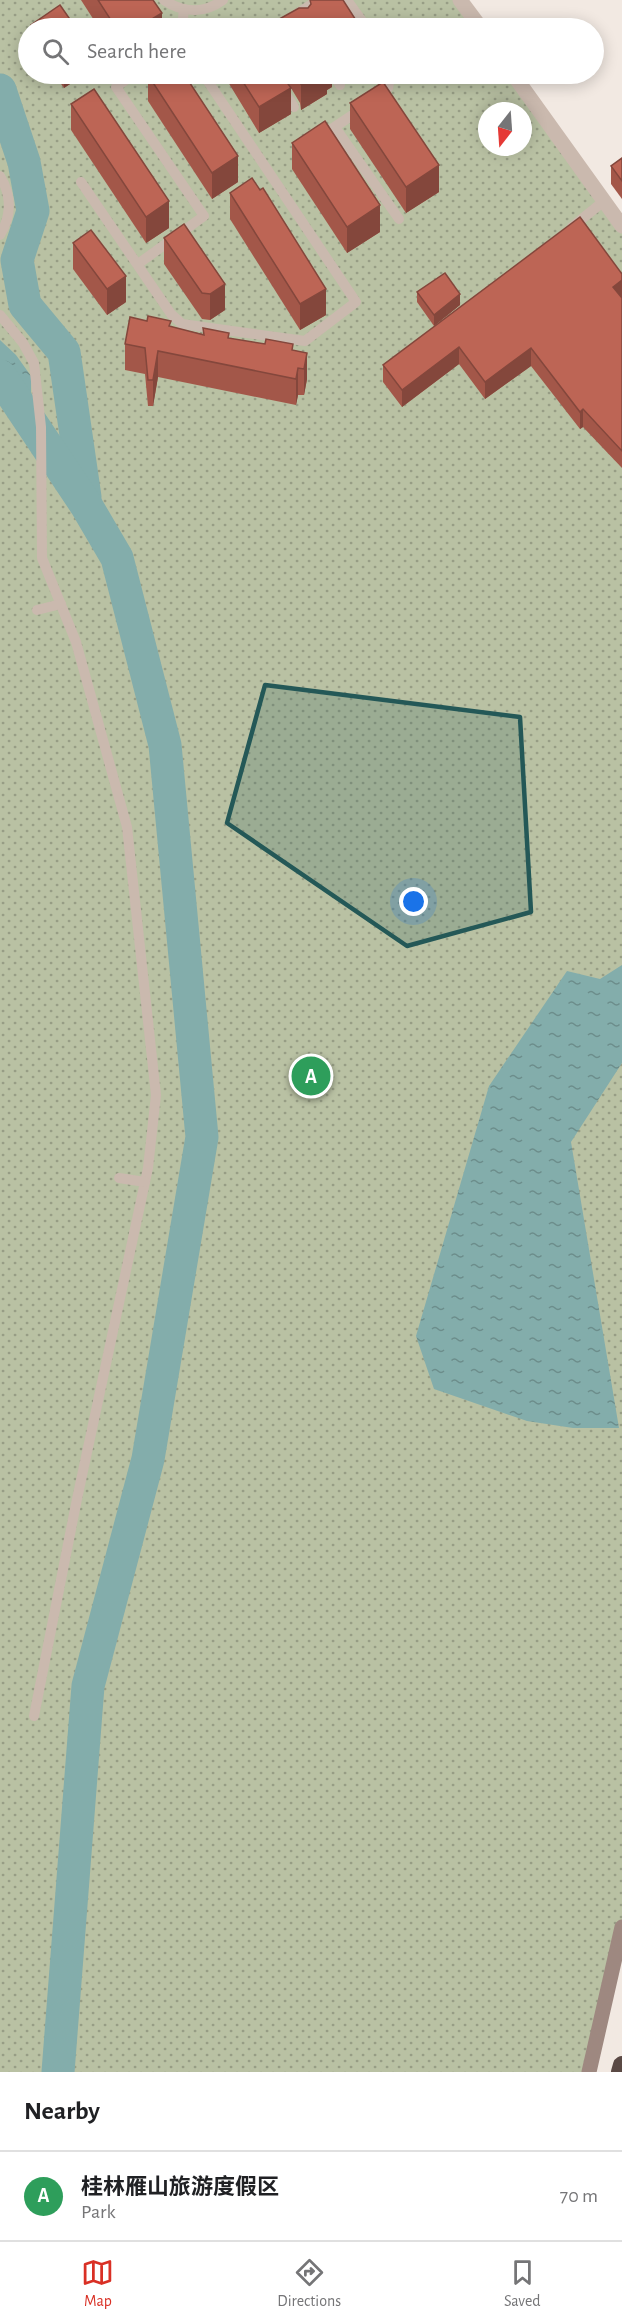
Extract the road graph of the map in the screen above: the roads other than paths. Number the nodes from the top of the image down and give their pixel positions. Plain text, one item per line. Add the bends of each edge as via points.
1 (165, 0) edge
2 (223, 0) edge
3 (318, 0) edge
4 (347, 0) edge
5 (460, 0) edge
6 (184, 9) junction
7 (295, 16) joint
8 (183, 18) edge
9 (292, 18) edge
10 (360, 18) edge
11 (474, 18) edge
12 (120, 84) edge
13 (210, 84) edge
14 (279, 84) edge
15 (388, 84) edge
16 (520, 84) edge
17 (294, 107) dead end
18 (334, 127) junction
19 (307, 145) edge
20 (0, 176) edge
21 (81, 182) dead end
22 (604, 201) junction
23 (399, 219) dead end
24 (622, 226) edge
25 (0, 235) edge
26 (558, 238) edge
27 (138, 264) junction
28 (0, 315) edge
29 (61, 604) junction
30 (37, 610) dead end
31 (119, 1178) dead end
32 (145, 1182) junction
33 (34, 1716) dead end
34 (622, 1927) edge
35 (622, 2065) edge
36 (589, 2072) edge
37 (620, 2072) edge

1 - 6 lane
2 - 6 lane via 204,10
3 - 7 lane
4 - 10 lane
5 - 11 street
6 - 8 lane
7 - 9 lane
12 - 27 lane via 116,87 204,216
13 - 27 lane via 356,302 305,341 196,328 175,318
14 - 17 lane
15 - 18 lane via 383,96
16 - 22 street
18 - 19 lane
18 - 23 lane
20 - 25 lane via 10,204
21 - 27 lane
22 - 24 street
22 - 26 lane
28 - 29 lane via 34,363 41,427 42,558
29 - 30 lane
29 - 32 lane via 76,642 127,827 156,1095
31 - 32 lane
32 - 33 lane
34 - 36 street
35 - 37 highway

